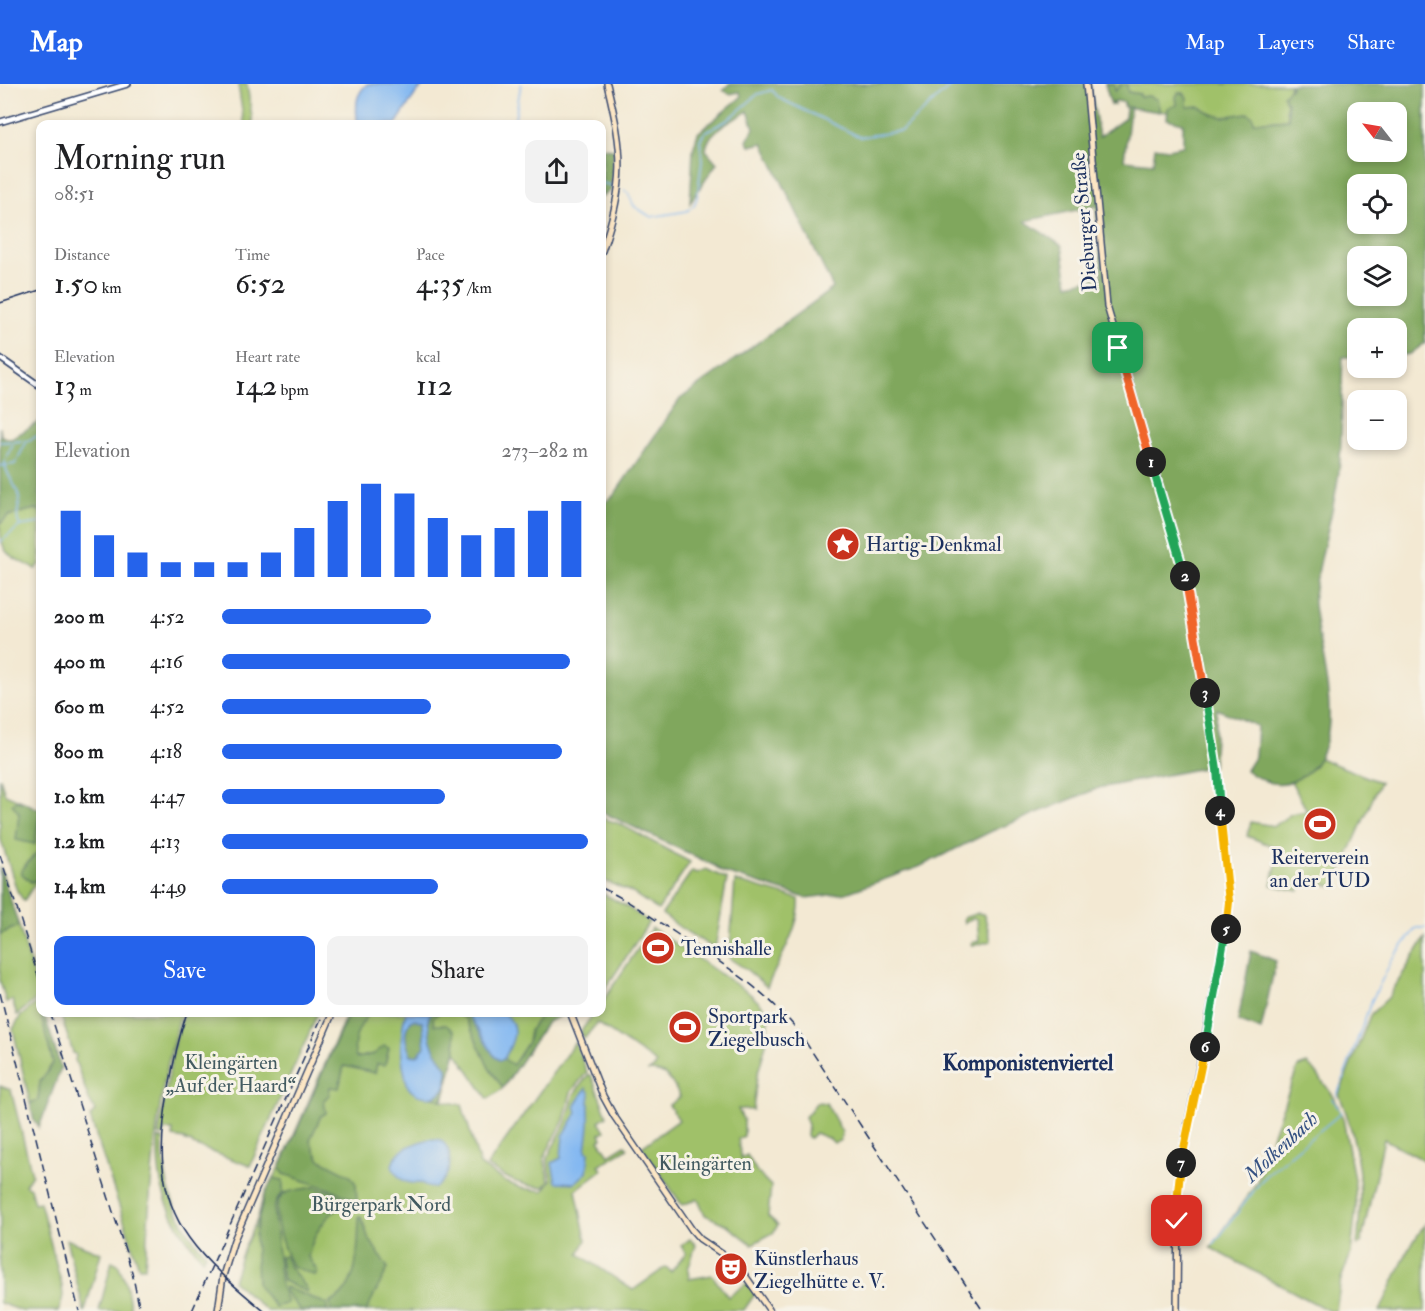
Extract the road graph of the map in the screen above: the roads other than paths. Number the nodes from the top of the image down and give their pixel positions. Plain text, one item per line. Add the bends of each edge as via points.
1 (128, 84) edge
2 (607, 84) edge
3 (1086, 84) edge
4 (0, 122) edge
5 (606, 239) edge
6 (0, 358) edge
7 (36, 383) edge
8 (331, 1017) edge
9 (571, 1017) edge
10 (218, 1311) edge
11 (770, 1311) edge
12 (1177, 1311) edge

1 - 4 street
2 - 5 main road via 620,142 621,178
3 - 12 main road, Dieburger Straße via 1107,306 1192,609 1217,769 1229,902 1180,1171
6 - 7 street
8 - 10 main road via 234,1240
9 - 11 main road via 614,1116 692,1230 737,1264

